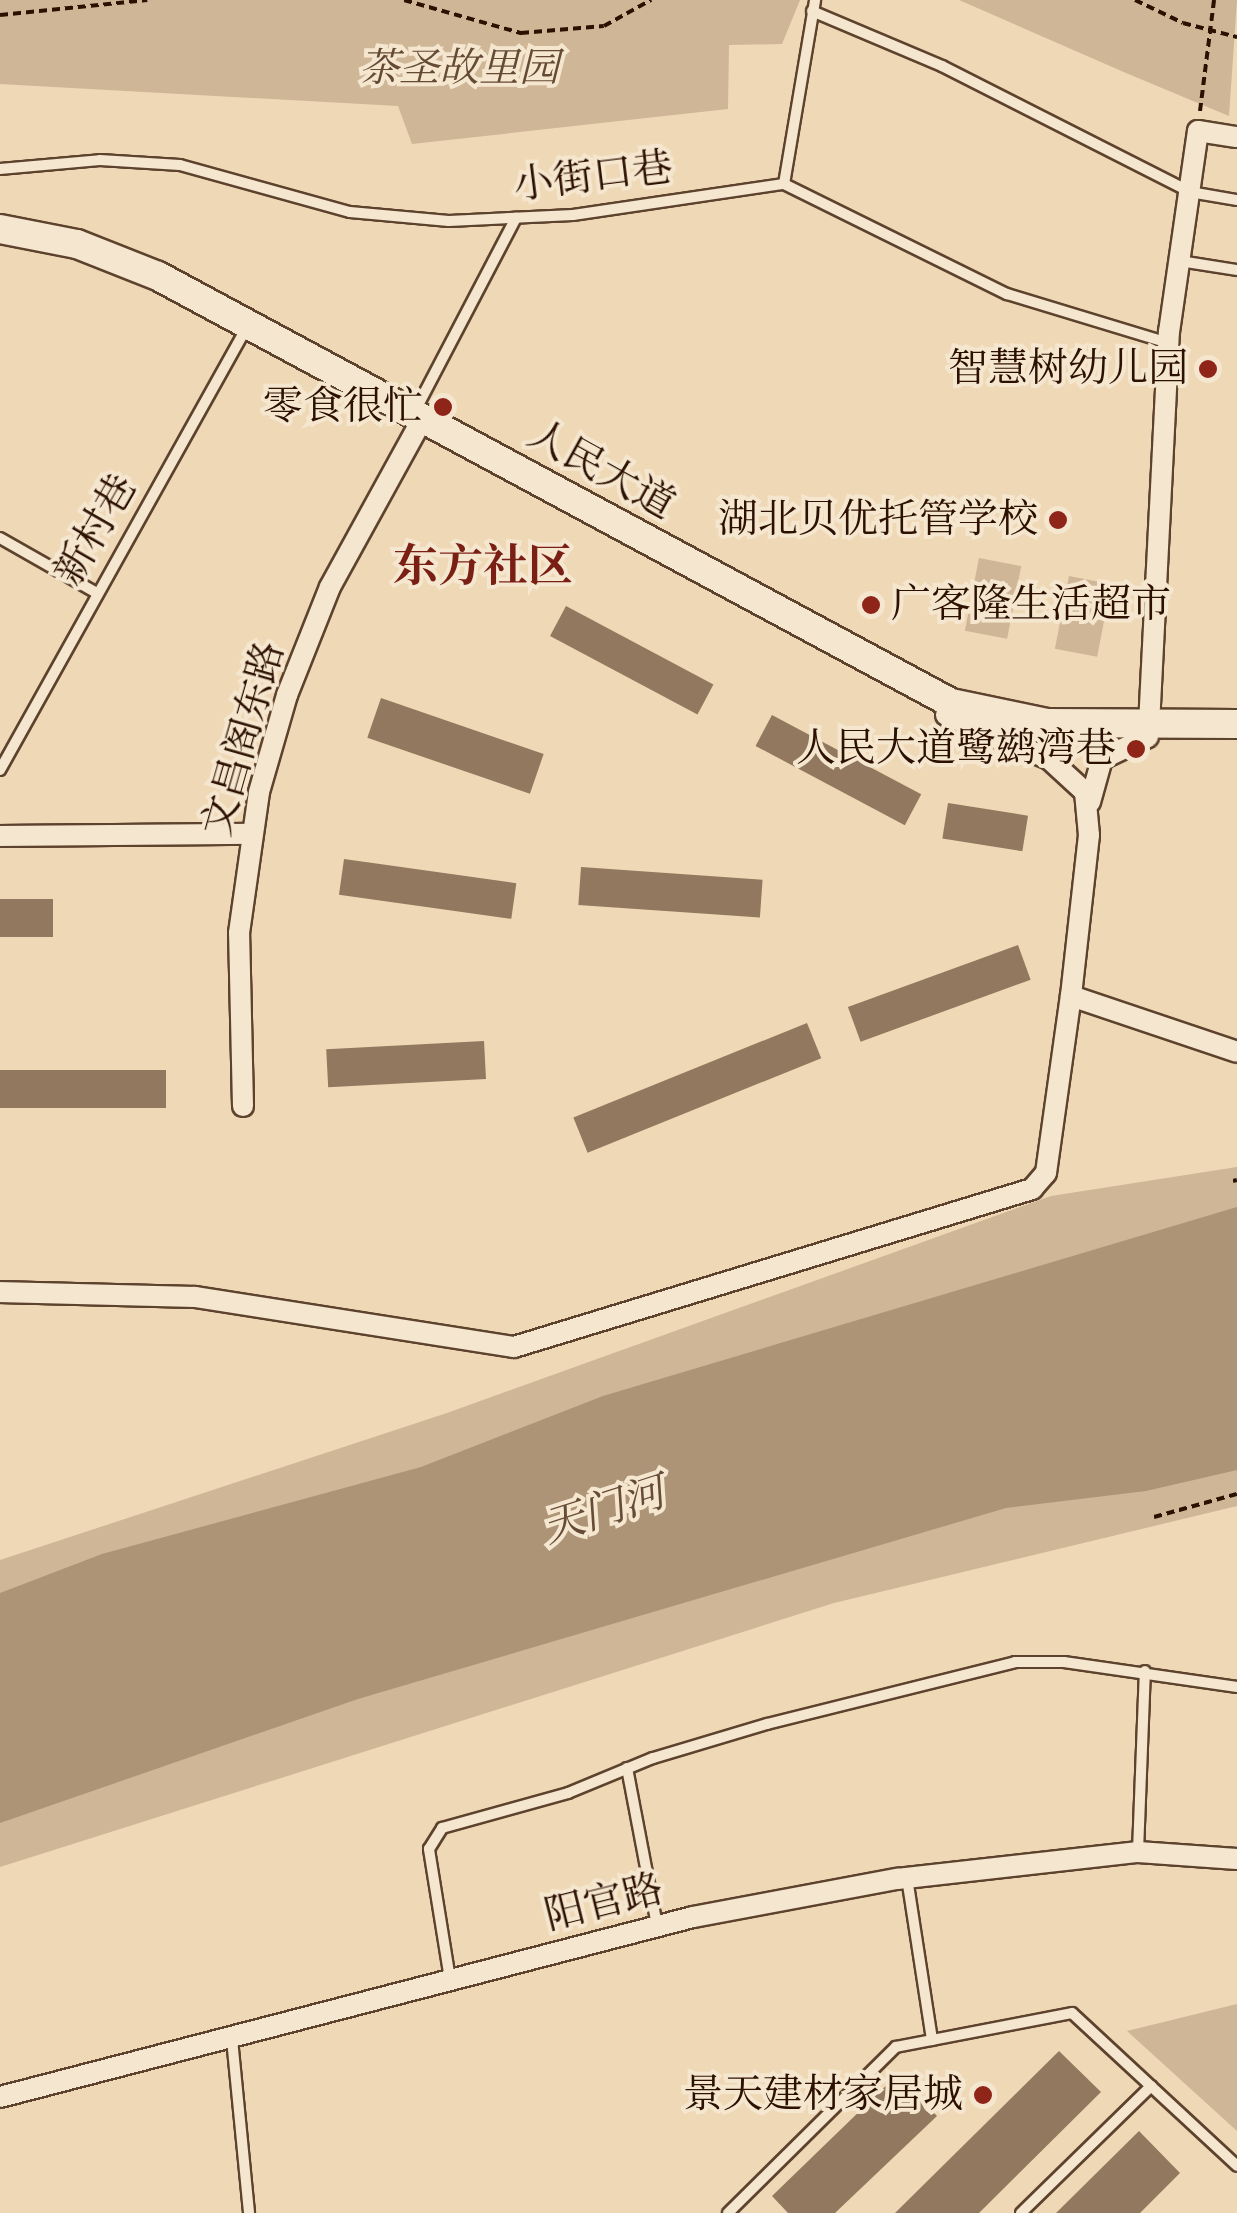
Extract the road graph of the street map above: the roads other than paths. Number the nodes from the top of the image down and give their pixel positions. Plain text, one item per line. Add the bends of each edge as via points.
1 (813, 5) edge
2 (1237, 137) edge
3 (0, 169) edge
4 (784, 184) junction
5 (1190, 192) junction
6 (1237, 200) edge
7 (516, 218) junction
8 (0, 229) edge
9 (0, 242) edge
10 (1179, 261) junction
11 (1237, 270) edge
12 (246, 329) junction
13 (1168, 343) junction
14 (415, 422) junction
15 (0, 538) edge
16 (95, 592) junction
17 (946, 715) junction
18 (1237, 724) edge
19 (1148, 731) junction
20 (1237, 736) edge
21 (0, 770) edge
22 (1090, 809) junction
23 (248, 834) junction
24 (0, 836) edge
25 (1071, 996) junction
26 (1237, 1052) edge
27 (243, 1106) dead end
28 (0, 1292) edge
29 (1145, 1671) junction
30 (1237, 1686) edge
31 (627, 1768) junction
32 (1138, 1852) junction
33 (1237, 1859) edge
34 (907, 1878) junction
35 (657, 1926) junction
36 (450, 1979) junction
37 (232, 2039) junction
38 (932, 2040) junction
39 (1151, 2086) junction
40 (0, 2097) edge
41 (1237, 2166) edge
42 (732, 2212) edge
43 (249, 2213) edge
44 (1021, 2213) edge

1 - 4 lane
1 - 5 lane
2 - 5 street via 1198,131
3 - 7 lane, 小街口巷 via 100,160 180,164 350,212 449,221
4 - 7 lane, 小街口巷
4 - 13 lane via 1007,294
5 - 6 lane
5 - 10 street
7 - 14 lane
8 - 12 main road, 人民大道 via 117,258
9 - 12 main road, 人民大道 via 112,270
10 - 11 lane
10 - 13 street
12 - 14 main road, 人民大道
12 - 16 lane, 新村巷
13 - 19 street
14 - 17 main road, 人民大道
14 - 19 main road, 人民大道 via 951,703 1047,723
14 - 23 street, 文昌阁东路 via 308,639
15 - 16 lane
16 - 21 lane, 新村巷
17 - 19 main road, 人民大道 via 1046,736
17 - 22 street via 1065,769 1078,780
18 - 19 main road, 人民大道
19 - 20 main road, 人民大道
19 - 22 street via 1102,759 1094,770
22 - 25 street
23 - 24 street
23 - 27 street, 文昌阁东路 via 237,978
25 - 26 street
25 - 28 street via 1046,1173 1032,1189 514,1347 194,1297
29 - 30 lane
29 - 31 lane via 1015,1662 896,1688
29 - 32 lane
31 - 35 lane
31 - 36 lane via 432,1836
32 - 33 street, 阳官路
32 - 34 street, 阳官路
34 - 35 street, 阳官路
34 - 38 lane
35 - 36 street, 阳官路
36 - 37 street, 阳官路
37 - 40 street, 阳官路
37 - 43 lane
38 - 39 lane via 1072,2012
38 - 42 lane via 896,2047
39 - 41 lane
39 - 44 lane

